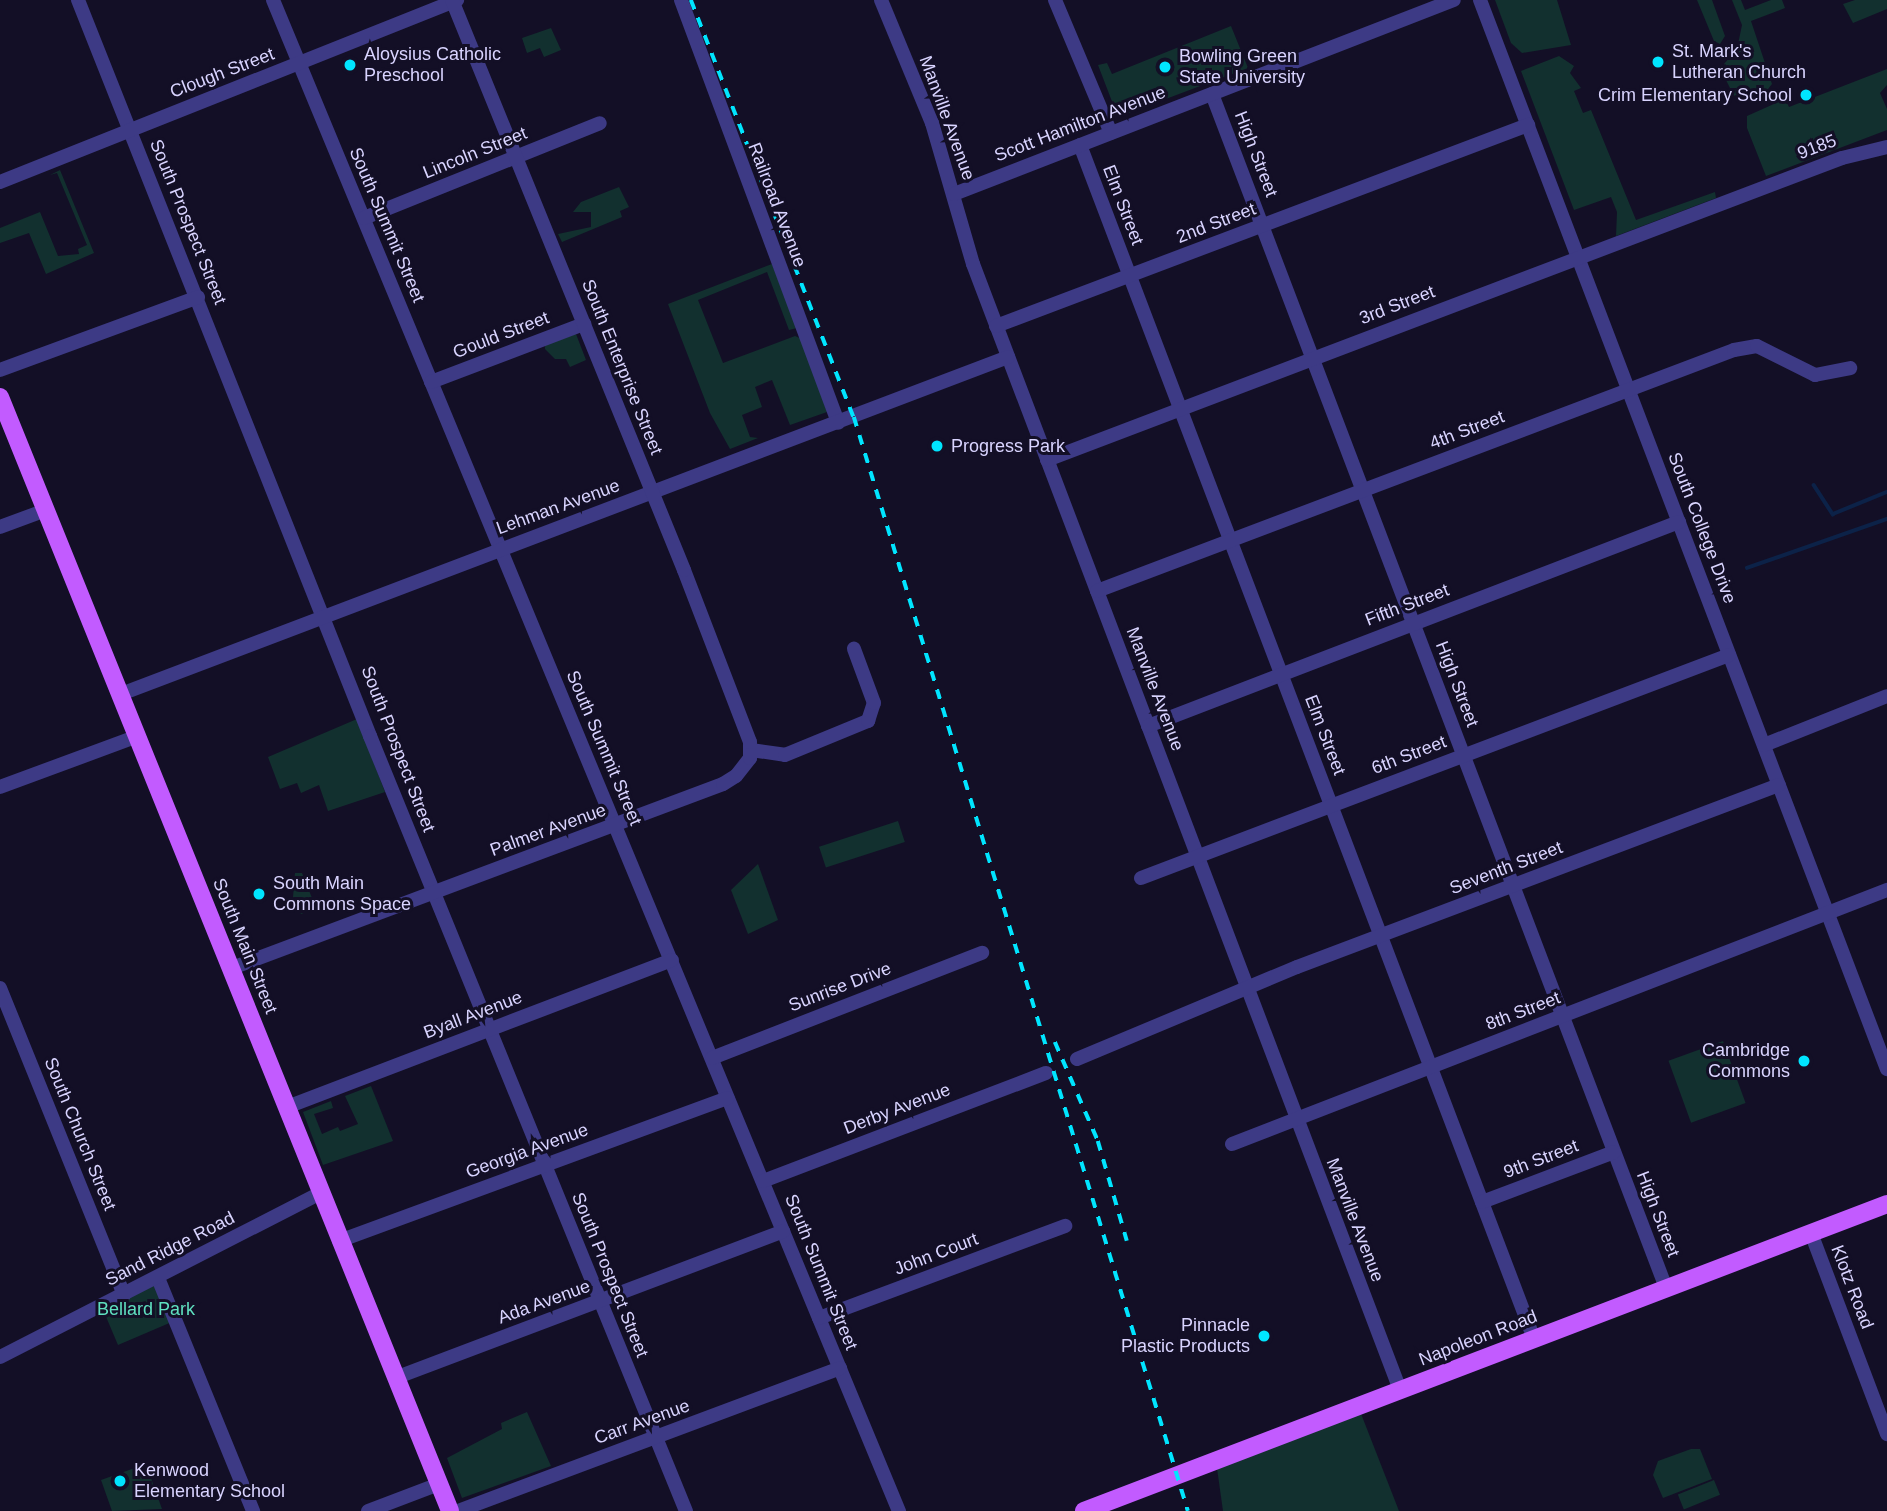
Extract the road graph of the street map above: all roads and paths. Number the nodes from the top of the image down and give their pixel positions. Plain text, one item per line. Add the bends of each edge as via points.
1 (78, 0) edge
2 (273, 0) edge
3 (681, 0) edge
4 (881, 0) edge
5 (1055, 0) edge
6 (1454, 0) edge
7 (1480, 0) edge
8 (454, 1) edge
9 (299, 64) junction
10 (1212, 94) junction
11 (600, 123) dead end
12 (1528, 125) junction
13 (130, 130) junction
14 (1111, 133) junction
15 (1080, 145) junction
16 (1887, 147) edge
17 (515, 158) junction
18 (0, 182) edge
19 (1762, 188) joint
20 (954, 194) junction
21 (364, 218) junction
22 (1262, 225) junction
23 (1578, 257) junction
24 (1130, 276) junction
25 (198, 297) junction
26 (584, 324) junction
27 (996, 326) junction
28 (1008, 357) junction
29 (1312, 357) junction
30 (1850, 368) dead end
31 (0, 370) edge
32 (431, 382) junction
33 (1628, 390) junction
34 (0, 397) edge
35 (1180, 407) junction
36 (838, 423) junction
37 (1047, 460) junction
38 (1363, 491) junction
39 (653, 493) junction
40 (46, 510) junction
41 (1679, 522) junction
42 (0, 527) edge
43 (1230, 540) junction
44 (499, 550) junction
45 (1097, 591) junction
46 (325, 616) junction
47 (1413, 623) junction
48 (854, 649) dead end
49 (1729, 655) junction
50 (1282, 674) junction
51 (121, 694) junction
52 (1887, 696) edge
53 (1149, 726) junction
54 (138, 736) junction
55 (1764, 746) junction
56 (751, 750) junction
57 (1464, 755) junction
58 (1779, 785) junction
59 (0, 787) edge
60 (1331, 805) junction
61 (615, 826) junction
62 (1198, 857) junction
63 (1141, 878) dead end
64 (1513, 886) junction
65 (1887, 890) edge
66 (434, 892) junction
67 (1828, 915) junction
68 (1381, 936) junction
69 (982, 953) dead end
70 (672, 960) junction
71 (232, 968) junction
72 (1247, 987) junction
73 (0, 988) edge
74 (1563, 1017) junction
75 (490, 1029) junction
76 (712, 1058) junction
77 (1077, 1059) dead end
78 (1886, 1061) edge
79 (1431, 1068) junction
80 (1046, 1073) dead end
81 (728, 1098) junction
82 (287, 1107) junction
83 (1296, 1119) junction
84 (1232, 1144) dead end
85 (1614, 1152) junction
86 (545, 1166) junction
87 (763, 1181) junction
88 (320, 1193) junction
89 (1482, 1202) junction
90 (1887, 1204) edge
91 (1065, 1226) dead end
92 (783, 1231) junction
93 (1811, 1233) junction
94 (340, 1241) junction
95 (158, 1278) junction
96 (1666, 1288) junction
97 (124, 1295) junction
98 (600, 1302) junction
99 (819, 1318) junction
100 (1534, 1339) junction
101 (0, 1357) edge
102 (840, 1368) junction
103 (395, 1378) junction
104 (1400, 1390) junction
105 (1887, 1434) edge
106 (656, 1438) junction
107 (439, 1484) junction
108 (253, 1511) edge
109 (368, 1511) edge
110 (450, 1511) edge
111 (458, 1511) edge
112 (686, 1511) edge
113 (899, 1511) edge
114 (1084, 1511) edge

1 - 13 street, South Prospect Street
2 - 9 street, South Summit Street
3 - 36 street, Railroad Avenue
4 - 20 street, Manville Avenue via 932,123
5 - 14 street
6 - 10 street, Scott Hamilton Avenue
7 - 12 street, South College Drive
8 - 9 street, Clough Street
8 - 17 street, South Enterprise Street
9 - 13 street, Clough Street
9 - 21 street, South Summit Street
10 - 14 street, Scott Hamilton Avenue
10 - 22 street, High Street
11 - 17 street, Lincoln Street
12 - 22 street, 2nd Street
12 - 23 street, South College Drive
13 - 18 street, Clough Street
13 - 25 street, South Prospect Street
14 - 15 street, Scott Hamilton Avenue
15 - 20 street, Scott Hamilton Avenue
15 - 24 street, Elm Street
16 - 19 street, 9185 via 1842,158
17 - 21 street, Lincoln Street
17 - 26 street, South Enterprise Street
19 - 23 street, 3rd Street
20 - 27 street, Manville Avenue via 970,257
21 - 32 street, South Summit Street
22 - 24 street, 2nd Street
22 - 29 street, High Street
23 - 29 street, 3rd Street
23 - 33 street, South College Drive
24 - 27 street, 2nd Street
24 - 35 street, Elm Street
25 - 31 street
25 - 46 street, South Prospect Street
26 - 32 street, Gould Street
26 - 39 street, South Enterprise Street
27 - 28 street, Manville Avenue
28 - 36 street, Lehman Avenue
28 - 37 street, Manville Avenue
29 - 35 street, 3rd Street
29 - 38 street, High Street
30 - 33 street, 4th Street via 1828,376 1804,373 1768,350 1747,346
32 - 44 street, South Summit Street
33 - 38 street, 4th Street
33 - 41 street, South College Drive
34 - 40 main road, South Main Street
35 - 37 street, 3rd Street
35 - 43 street, Elm Street
36 - 39 street, Lehman Avenue
37 - 45 street, Manville Avenue
38 - 43 street, 4th Street
38 - 47 street, High Street
39 - 44 street, Lehman Avenue
39 - 56 street, South Enterprise Street
40 - 42 street
40 - 51 main road, South Main Street
41 - 47 street, Fifth Street
41 - 49 street, South College Drive
43 - 45 street, 4th Street
43 - 50 street, Elm Street
44 - 46 street, Lehman Avenue
44 - 61 street, South Summit Street
45 - 53 street, Manville Avenue
46 - 51 street, Lehman Avenue
46 - 66 street, South Prospect Street
47 - 50 street, Fifth Street
47 - 57 street, High Street
48 - 56 street via 874,704 868,721 785,755
49 - 55 street, South College Drive
49 - 57 street, 6th Street
50 - 53 street, Fifth Street
50 - 60 street, Elm Street
51 - 54 main road, South Main Street
52 - 55 street
53 - 62 street, Manville Avenue
54 - 59 street
54 - 71 main road, South Main Street
55 - 58 street, South College Drive
56 - 61 street, Palmer Avenue via 744,768 723,784
57 - 60 street, 6th Street
57 - 64 street, High Street
58 - 64 street, Seventh Street
58 - 67 street, South College Drive
60 - 62 street, 6th Street
60 - 68 street, Elm Street
61 - 66 street, Palmer Avenue
61 - 70 street, South Summit Street
62 - 63 street, 6th Street
62 - 72 street, Manville Avenue
64 - 68 street, Seventh Street
64 - 74 street, High Street
65 - 67 street, 8th Street
66 - 71 street, Palmer Avenue
66 - 75 street, South Prospect Street
67 - 74 street, 8th Street
67 - 78 street, South College Drive
68 - 72 street, Seventh Street
68 - 79 street, Elm Street
69 - 76 street, Sunrise Drive
70 - 75 street, Byall Avenue
70 - 76 street, South Summit Street
71 - 82 main road, South Main Street
72 - 77 street
72 - 83 street, Manville Avenue
73 - 97 street, South Church Street
74 - 79 street, 8th Street
74 - 85 street, High Street
75 - 82 street, Byall Avenue
75 - 86 street, South Prospect Street
76 - 81 street, South Summit Street
79 - 83 street, 8th Street
79 - 89 street, Elm Street
80 - 87 street, Derby Avenue
81 - 86 street, Georgia Avenue
81 - 87 street, South Summit Street
82 - 88 main road, South Main Street
83 - 84 street, 8th Street
83 - 104 street, Manville Avenue
85 - 89 street, 9th Street
85 - 96 street, High Street
86 - 94 street, Georgia Avenue
86 - 98 street, South Prospect Street
87 - 92 street, South Summit Street
88 - 94 main road, South Main Street
88 - 95 street, Sand Ridge Road
89 - 100 street, Elm Street
90 - 93 main road, Napoleon Road
91 - 99 street, John Court
92 - 98 street, Ada Avenue
92 - 99 street, South Summit Street
93 - 96 main road, Napoleon Road
93 - 105 street, Klotz Road
94 - 103 main road, South Main Street
95 - 97 street, Sand Ridge Road
95 - 108 street
96 - 100 main road, Napoleon Road
97 - 101 street, Sand Ridge Road
98 - 103 street, Ada Avenue
98 - 106 street, South Prospect Street
99 - 102 street, South Summit Street
100 - 104 main road, Napoleon Road
102 - 106 street, Carr Avenue
102 - 113 street, South Summit Street
103 - 107 main road, South Main Street
104 - 114 main road, Napoleon Road
106 - 111 street, Carr Avenue
106 - 112 street, South Prospect Street
107 - 109 street
107 - 110 main road, South Main Street

